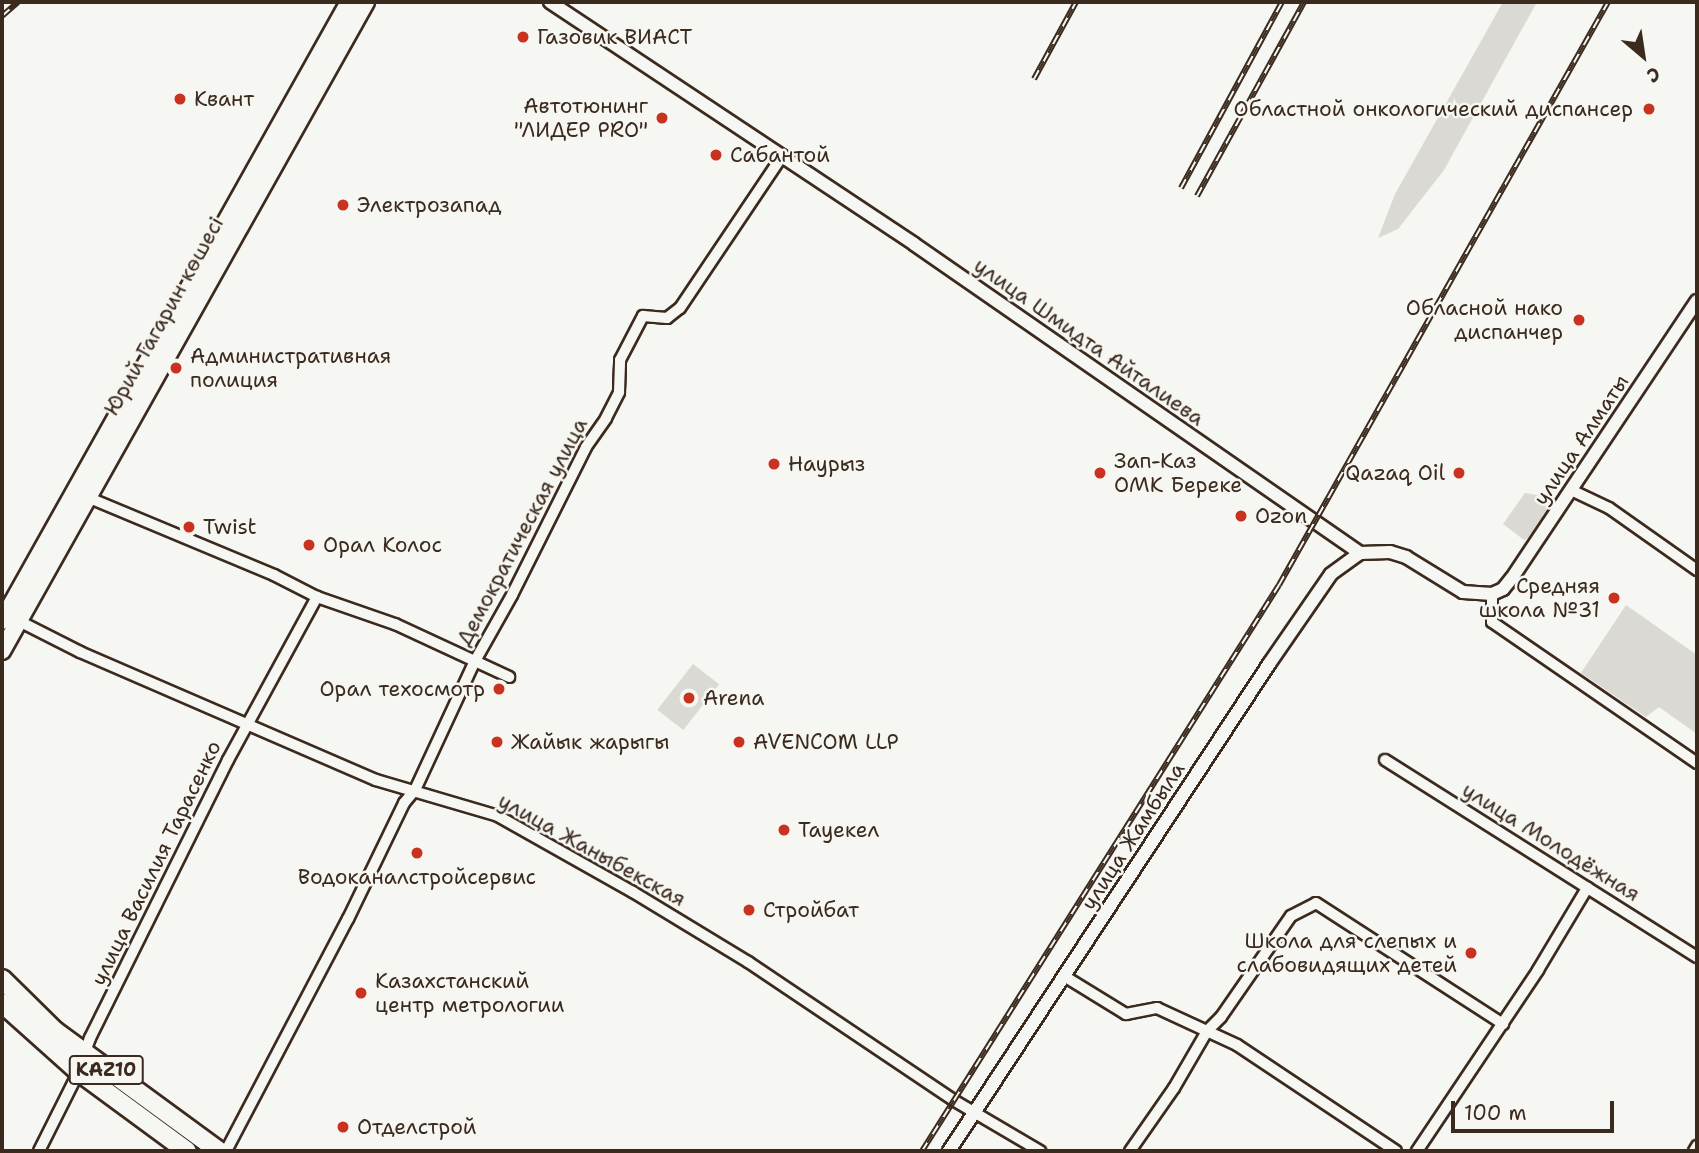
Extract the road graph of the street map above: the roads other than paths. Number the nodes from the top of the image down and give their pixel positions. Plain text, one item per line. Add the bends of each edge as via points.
1 (349, 2) edge
2 (366, 2) edge
3 (550, 2) edge
4 (783, 156) junction
5 (1697, 301) edge
6 (1571, 490) junction
7 (87, 497) junction
8 (1360, 553) junction
9 (1697, 570) edge
10 (1492, 594) junction
11 (317, 597) junction
12 (9, 619) edge
13 (2, 651) edge
14 (475, 661) junction
15 (509, 677) dead end
16 (248, 723) junction
17 (1385, 760) dead end
18 (1697, 763) edge
19 (415, 790) junction
20 (1587, 888) junction
21 (1697, 957) edge
22 (1064, 976) junction
23 (2, 979) edge
24 (2, 1003) edge
25 (1503, 1024) junction
26 (1207, 1031) junction
27 (81, 1063) junction
28 (975, 1112) junction
29 (1697, 1146) edge
30 (39, 1151) edge
31 (187, 1151) edge
32 (219, 1151) edge
33 (226, 1151) edge
34 (949, 1151) edge
35 (1040, 1151) edge
36 (1130, 1151) edge
37 (1396, 1151) edge
38 (1417, 1151) edge
39 (1694, 1151) edge

1 - 12 main road, Юрий Гагарин көшесі
2 - 7 main road, Юрий Гагарин көшесі
3 - 4 street, улица Шмидта Айталиева
4 - 8 street, улица Шмидта Айталиева
4 - 14 street, Демократическая улица via 680,308 667,318 643,316 620,360 619,392
5 - 6 street, улица Алматы
6 - 9 street via 1609,508
6 - 10 street, улица Алматы via 1512,578
7 - 11 street
7 - 12 main road, Юрий Гагарин көшесі
8 - 10 street via 1390,552 1463,592
8 - 22 street, улица Жамбыла via 1331,574
10 - 18 street via 1492,622
11 - 14 street via 395,624
11 - 16 street, улица Василия Тарасенко
12 - 13 main road, Юрий Гагарин көшесі
12 - 16 street, улица Жаныбекская
14 - 15 street
14 - 19 street, Демократическая улица
16 - 19 street, улица Жаныбекская via 376,780
16 - 27 street, улица Василия Тарасенко
17 - 20 street, улица Молодёжная
19 - 28 street, улица Жаныбекская via 498,816 633,892
19 - 33 street, Демократическая улица via 404,803
20 - 21 street, улица Молодёжная
20 - 25 street
22 - 26 street via 1126,1014 1157,1008
22 - 28 street, улица Жамбыла
23 - 27 highway, KAZ10
24 - 27 highway, KAZ10
25 - 26 street via 1317,903 1291,916
25 - 38 street
26 - 36 street
26 - 37 street via 1237,1045
27 - 30 street, улица Василия Тарасенко
27 - 31 highway, KAZ10
27 - 32 highway, KAZ10
28 - 34 street, улица Жамбыла
28 - 35 street, улица Жаныбекская
29 - 39 street

